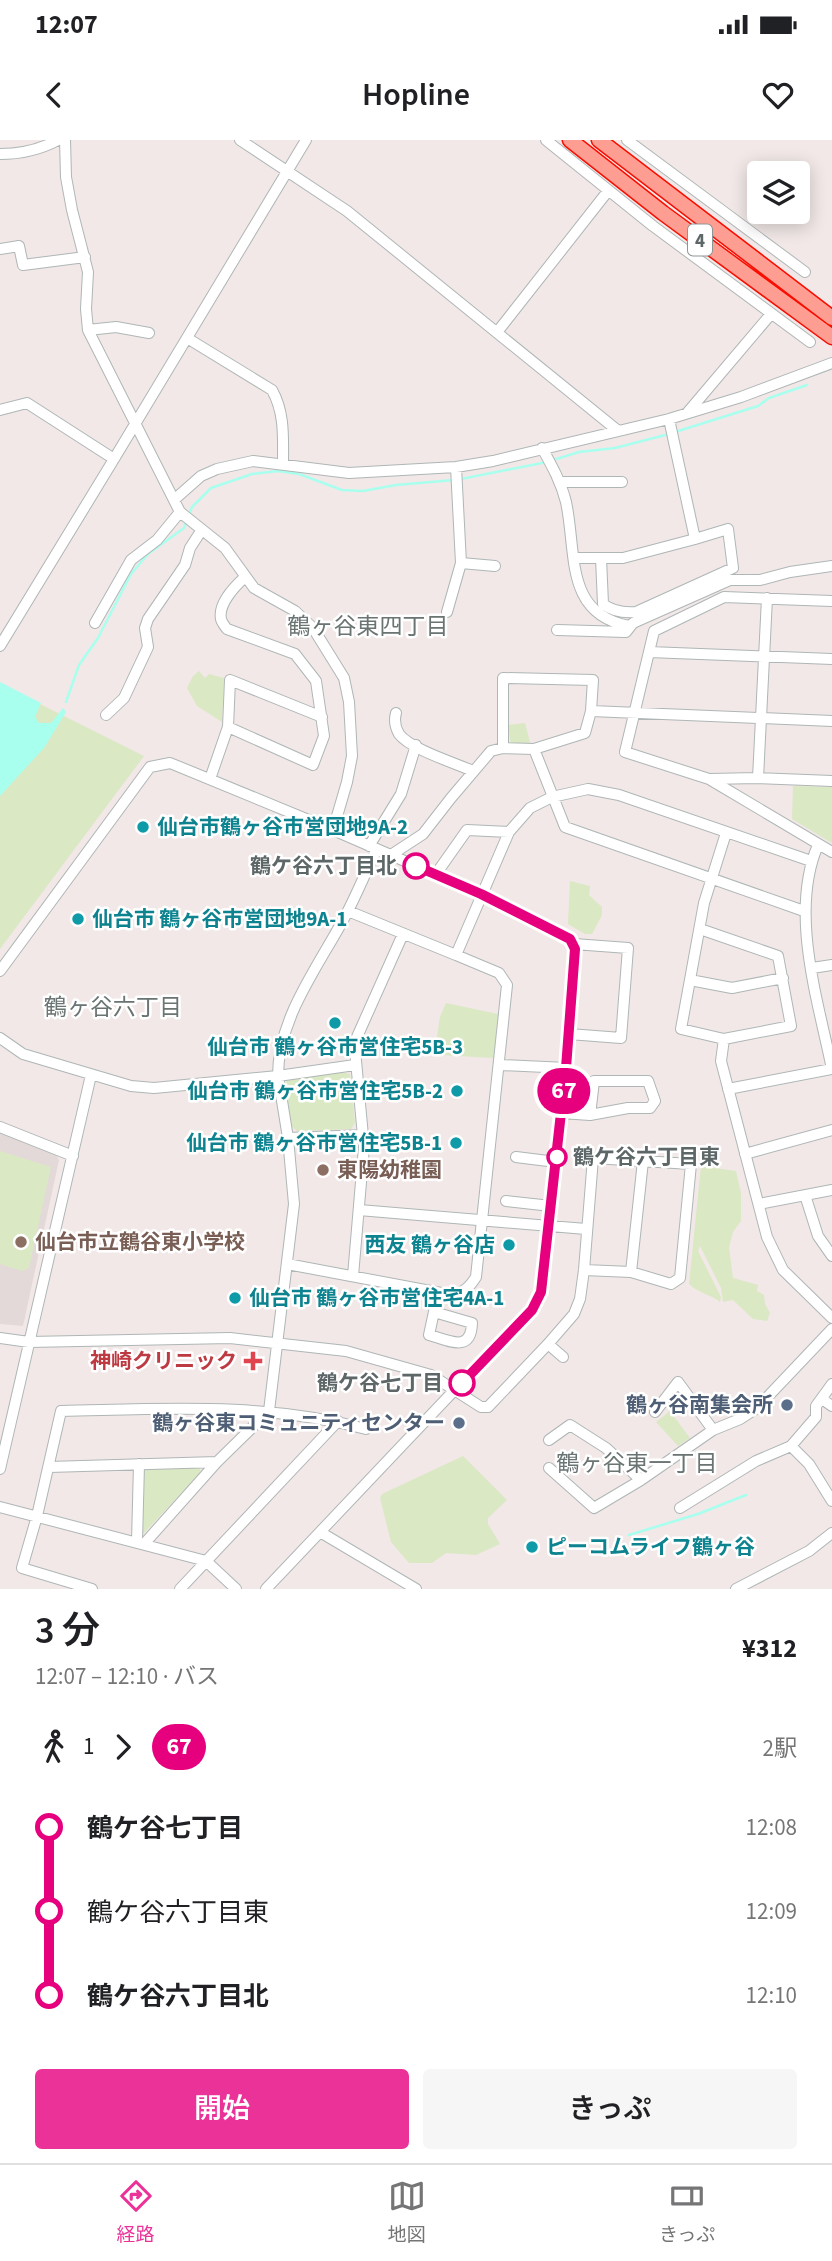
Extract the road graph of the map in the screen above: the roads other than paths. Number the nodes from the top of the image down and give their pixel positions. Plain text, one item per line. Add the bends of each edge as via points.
1 (58, 140) edge
2 (65, 140) edge
3 (240, 140) edge
4 (306, 140) edge
5 (546, 140) edge
6 (570, 140) edge
7 (599, 140) edge
8 (627, 140) edge
9 (0, 154) edge
10 (288, 170) junction
11 (608, 191) junction
12 (663, 213) junction
13 (653, 226) junction
14 (0, 249) edge
15 (85, 257) junction
16 (805, 272) dead end
17 (771, 313) junction
18 (832, 318) edge
19 (88, 330) junction
20 (498, 331) junction
21 (149, 333) dead end
22 (187, 338) junction
23 (832, 338) edge
24 (810, 342) dead end
25 (832, 363) edge
26 (0, 410) edge
27 (686, 414) junction
28 (135, 424) junction
29 (671, 429) junction
30 (617, 430) junction
31 (542, 448) junction
32 (114, 458) junction
33 (283, 464) junction
34 (456, 474) junction
35 (561, 482) junction
36 (622, 482) dead end
37 (175, 499) junction
38 (185, 517) junction
39 (201, 531) junction
40 (695, 539) junction
41 (574, 558) junction
42 (601, 558) junction
43 (461, 563) junction
44 (495, 566) dead end
45 (832, 566) edge
46 (245, 578) junction
47 (767, 598) junction
48 (832, 601) edge
49 (447, 612) dead end
50 (95, 623) dead end
51 (629, 626) junction
52 (557, 630) dead end
53 (0, 646) edge
54 (649, 652) junction
55 (765, 656) junction
56 (832, 659) edge
57 (591, 711) junction
58 (634, 712) junction
59 (396, 713) dead end
60 (106, 715) dead end
61 (322, 717) junction
62 (760, 718) junction
63 (832, 721) edge
64 (228, 727) junction
65 (416, 746) junction
66 (503, 748) junction
67 (534, 749) junction
68 (473, 771) junction
69 (758, 778) junction
70 (210, 779) junction
71 (709, 779) junction
72 (832, 782) edge
73 (552, 797) junction
74 (333, 830) junction
75 (509, 832) junction
76 (726, 833) junction
77 (818, 845) junction
78 (373, 847) junction
79 (832, 852) edge
80 (391, 855) junction
81 (811, 861) junction
82 (436, 874) junction
83 (710, 879) junction
84 (481, 894) junction
85 (348, 911) junction
86 (804, 911) junction
87 (700, 929) junction
88 (403, 934) junction
89 (574, 944) junction
90 (456, 955) junction
91 (832, 965) edge
92 (812, 968) junction
93 (0, 971) edge
94 (783, 978) junction
95 (690, 980) junction
96 (569, 1034) junction
97 (0, 1038) edge
98 (724, 1039) junction
99 (355, 1065) junction
100 (500, 1065) junction
101 (566, 1068) junction
102 (832, 1069) edge
103 (92, 1075) junction
104 (278, 1076) junction
105 (729, 1089) junction
106 (562, 1113) junction
107 (590, 1115) junction
108 (0, 1128) edge
109 (832, 1130) edge
110 (362, 1135) junction
111 (288, 1138) junction
112 (745, 1154) junction
113 (520, 1155) dead end
114 (73, 1156) junction
115 (643, 1161) junction
116 (556, 1162) junction
117 (832, 1190) edge
118 (806, 1195) junction
119 (513, 1199) dead end
120 (759, 1204) junction
121 (551, 1206) junction
122 (359, 1210) junction
123 (482, 1221) junction
124 (549, 1227) junction
125 (586, 1229) junction
126 (832, 1256) edge
127 (287, 1264) junction
128 (584, 1270) junction
129 (631, 1272) junction
130 (352, 1276) junction
131 (438, 1293) junction
132 (434, 1312) junction
133 (832, 1318) edge
134 (832, 1329) edge
135 (0, 1338) edge
136 (29, 1342) junction
137 (278, 1342) junction
138 (548, 1344) junction
139 (563, 1357) dead end
140 (832, 1384) edge
141 (455, 1390) junction
142 (822, 1399) junction
143 (832, 1406) edge
144 (269, 1410) junction
145 (654, 1412) dead end
146 (338, 1421) junction
147 (366, 1429) dead end
148 (713, 1430) junction
149 (549, 1440) dead end
150 (791, 1447) junction
151 (217, 1462) junction
152 (139, 1464) junction
153 (49, 1467) junction
154 (549, 1468) dead end
155 (0, 1469) edge
156 (641, 1480) junction
157 (832, 1501) edge
158 (0, 1507) edge
159 (680, 1508) dead end
160 (37, 1516) junction
161 (320, 1532) junction
162 (832, 1534) edge
163 (140, 1543) junction
164 (206, 1561) junction
165 (92, 1589) edge
166 (180, 1589) edge
167 (236, 1589) edge
168 (266, 1589) edge
169 (416, 1589) edge
170 (736, 1589) edge

1 - 9 street
2 - 15 street via 66,177
3 - 10 street
4 - 10 street
5 - 11 street
6 - 12 highway, 4
7 - 18 highway, 4
8 - 16 street
10 - 20 street
10 - 22 street
11 - 13 street
11 - 20 street
12 - 13 street
12 - 23 highway, 4
13 - 17 street
14 - 15 street via 19,246 23,265
15 - 19 street
17 - 24 street
17 - 27 street
19 - 21 street via 116,327
19 - 28 street
20 - 30 street
22 - 28 street
22 - 33 street via 272,390 282,417
25 - 27 street
26 - 32 street via 27,403
27 - 29 street
28 - 32 street
28 - 37 street
29 - 30 street
29 - 40 street
30 - 31 street
31 - 34 street
31 - 35 street
32 - 53 street
33 - 34 street via 349,473
33 - 37 street via 253,461 217,468
34 - 43 street
35 - 36 street via 604,477
35 - 41 street
37 - 38 street
38 - 39 street
38 - 50 street via 131,560
39 - 46 street via 225,548
39 - 60 street via 185,565 148,619 148,647 124,698
40 - 42 street via 623,558
40 - 42 street via 728,529 733,568 636,612 603,604
41 - 42 street
41 - 51 street via 584,600 601,617
43 - 44 street
43 - 49 street
45 - 51 street via 760,580 730,580
46 - 61 street via 221,608 220,620 227,629 295,654 316,681
46 - 74 street via 313,628 344,678 352,755
47 - 48 street
47 - 54 street via 724,597 654,631
47 - 55 street
51 - 52 street via 626,632
54 - 55 street
54 - 58 street
55 - 56 street
55 - 62 street
57 - 58 street
57 - 66 street via 593,680 502,678
57 - 67 street via 585,733
58 - 62 street
58 - 71 street via 625,752
59 - 65 street via 400,735
61 - 64 street via 324,736 313,765
61 - 64 street via 230,680
62 - 63 street
62 - 69 street
64 - 70 street
65 - 68 street
65 - 78 street via 401,794
66 - 67 street
66 - 68 street via 491,751
67 - 73 street
68 - 80 street via 423,834
69 - 71 street
69 - 72 street
70 - 74 street
70 - 93 street via 170,763 150,766
71 - 77 street
73 - 75 street via 530,808
73 - 76 street via 588,789 619,795
73 - 83 street via 565,827
74 - 78 street
75 - 82 street via 467,830
75 - 84 street
76 - 81 street
76 - 83 street
77 - 79 street
77 - 81 street
78 - 80 street
78 - 85 street
80 - 82 street
81 - 86 street
82 - 84 street
83 - 86 street
83 - 87 street
84 - 89 street
84 - 90 street
85 - 88 street
85 - 104 street via 286,1025
86 - 92 street
87 - 94 street via 778,956
87 - 95 street
88 - 90 street
88 - 99 street via 357,1037
89 - 96 street
89 - 96 street via 628,948 621,1038
90 - 100 street via 499,974 507,985
91 - 92 street
92 - 102 street
94 - 95 street via 732,988
94 - 98 street via 791,1027
95 - 98 street via 681,1029
96 - 101 street
97 - 103 street via 23,1054
98 - 105 street via 721,1061
99 - 104 street
99 - 110 street
100 - 101 street
100 - 123 street
101 - 106 street
102 - 105 street
103 - 104 street via 154,1088
103 - 114 street
104 - 111 street
105 - 112 street
106 - 107 street
106 - 116 street
107 - 107 street via 650,1108 655,1101 648,1081 594,1081
108 - 114 street
109 - 112 street
110 - 111 street
110 - 122 street
111 - 127 street via 294,1204
112 - 120 street
113 - 116 street
114 - 136 street
115 - 125 street via 593,1158
115 - 129 street
115 - 129 street via 691,1164 680,1278 671,1284
116 - 121 street
117 - 118 street
118 - 120 street
118 - 126 street via 818,1236
119 - 121 street
120 - 133 street via 767,1237 783,1270
121 - 124 street
122 - 123 street
122 - 130 street
123 - 124 street
123 - 131 street via 476,1277 462,1293
124 - 125 street
124 - 141 street via 537,1303
125 - 128 street
127 - 130 street
127 - 137 street
128 - 129 street
128 - 138 street via 574,1314
130 - 131 street
131 - 132 street
132 - 132 street via 429,1335 457,1343 472,1334 472,1323
134 - 148 street via 757,1408
135 - 136 street
136 - 137 street via 230,1338
136 - 155 street
137 - 141 street via 346,1351 431,1375
137 - 144 street
138 - 139 street
138 - 141 street via 488,1406 481,1407
140 - 142 street
141 - 161 street
142 - 143 street
142 - 150 street via 816,1417
144 - 146 street
144 - 151 street
144 - 153 street via 61,1411
145 - 148 street via 678,1382
146 - 147 street
146 - 164 street
148 - 156 street
149 - 156 street via 570,1425 606,1448
150 - 157 street via 809,1464
150 - 159 street via 756,1461
151 - 152 street
151 - 163 street
152 - 153 street
152 - 163 street
153 - 160 street
154 - 156 street via 594,1507
158 - 160 street
160 - 163 street
160 - 165 street via 22,1568
161 - 168 street
161 - 169 street
162 - 170 street
163 - 164 street
164 - 166 street
164 - 167 street

